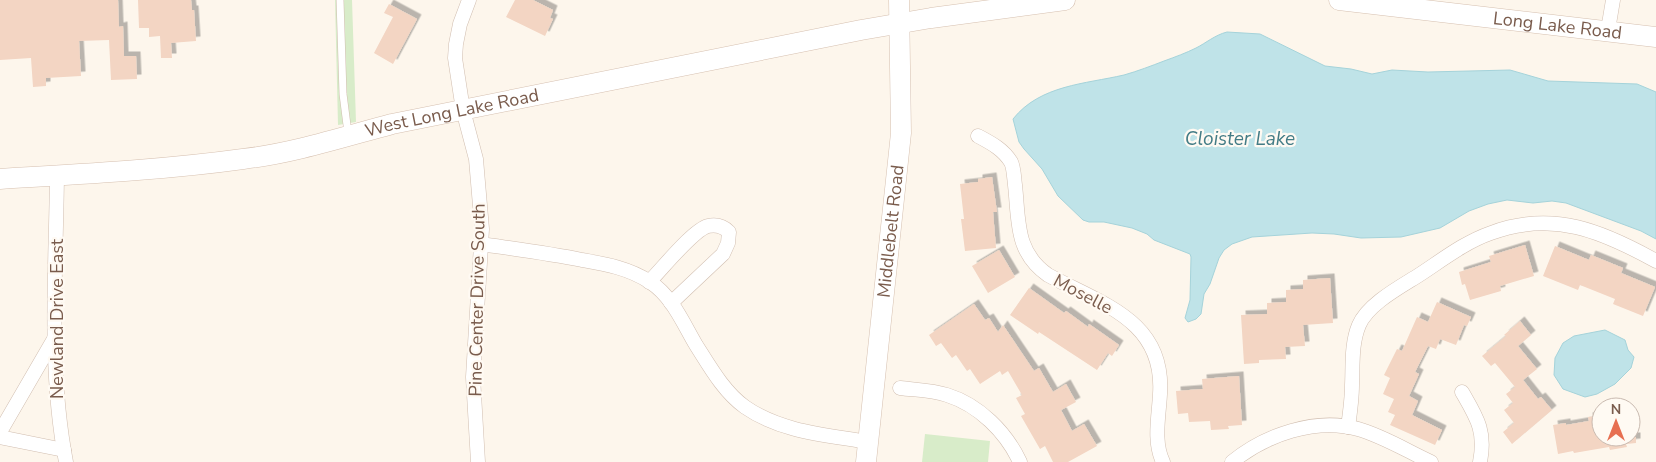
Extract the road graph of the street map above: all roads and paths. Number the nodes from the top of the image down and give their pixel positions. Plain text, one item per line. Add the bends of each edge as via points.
1 (340, 0) edge
2 (469, 0) edge
3 (899, 0) edge
4 (1065, 0) edge
5 (1340, 0) edge
6 (1613, 0) edge
7 (899, 23) junction
8 (1608, 30) junction
9 (1656, 37) edge
10 (462, 110) junction
11 (348, 136) junction
12 (978, 136) dead end
13 (57, 175) junction
14 (0, 179) edge
15 (481, 244) junction
16 (1656, 262) edge
17 (649, 282) junction
18 (671, 303) junction
19 (54, 339) junction
20 (900, 388) dead end
21 (1462, 392) dead end
22 (1348, 427) junction
23 (0, 432) edge
24 (0, 436) edge
25 (867, 452) edge
26 (65, 456) edge
27 (478, 462) edge
28 (1020, 462) edge
29 (1163, 462) edge
30 (1232, 462) edge
31 (1431, 462) edge
32 (1480, 462) edge

1 - 11 lane via 343,94
2 - 10 street, Pine Center Drive South via 456,44
3 - 7 main road, Middlebelt Road
4 - 7 main road
5 - 8 main road, Long Lake Road
6 - 8 street
7 - 10 main road, West Long Lake Road
7 - 25 main road, Middlebelt Road via 901,133
8 - 9 main road, Long Lake Road
10 - 11 main road, West Long Lake Road
10 - 15 street, Pine Center Drive South via 476,159
11 - 13 main road, West Long Lake Road via 243,159
12 - 29 street, Moselle via 1000,149 1012,164 1020,233 1030,260 1048,275 1125,317 1150,343 1160,375 1158,447
13 - 14 main road, West Long Lake Road
13 - 19 street, Newland Drive East
15 - 17 street via 616,266
15 - 27 street, Pine Center Drive South via 473,377
16 - 22 street via 1607,236 1562,224 1515,226 1473,241 1384,298 1362,318 1353,351
17 - 18 street
17 - 18 street via 698,231 708,226 725,228 729,232 723,254
18 - 25 street via 710,368 744,406 762,417
19 - 23 street
19 - 26 street, Newland Drive East via 59,427
20 - 28 street via 947,395 974,409 1004,435
21 - 32 street via 1482,432
22 - 30 street via 1332,425 1284,432 1244,452
22 - 31 street
24 - 26 street

